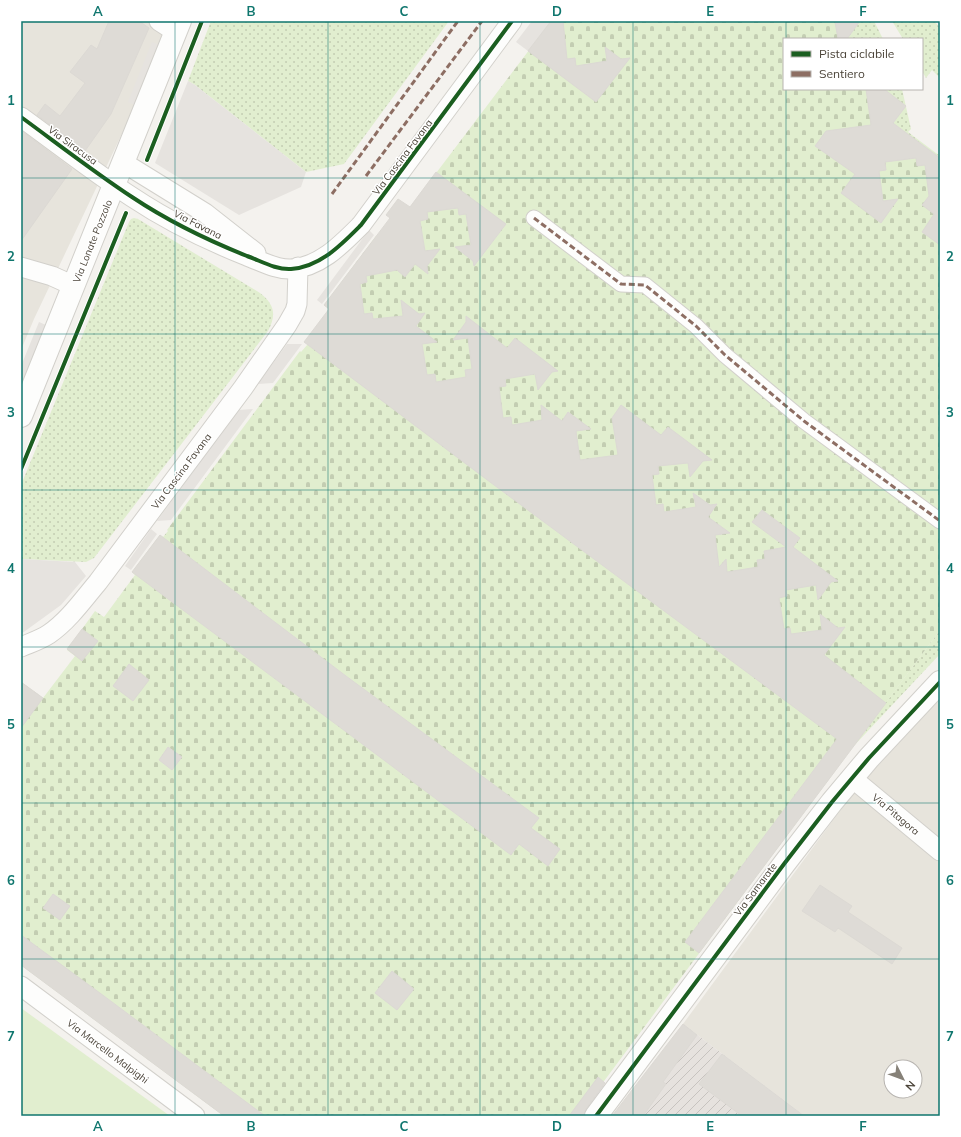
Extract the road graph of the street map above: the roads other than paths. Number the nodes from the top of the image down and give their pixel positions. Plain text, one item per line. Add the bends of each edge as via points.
1 (512, 21) edge
2 (172, 25) edge
3 (21, 117) edge
4 (124, 163) junction
5 (114, 185) junction
6 (534, 218) dead end
7 (21, 266) edge
8 (274, 266) junction
9 (298, 267) junction
10 (74, 286) junction
11 (21, 416) edge
12 (940, 521) edge
13 (21, 647) edge
14 (940, 682) edge
15 (852, 778) junction
16 (940, 851) edge
17 (21, 986) edge
18 (195, 1116) edge
19 (596, 1116) edge

1 - 9 street, Via Cascina Favana via 361,225 326,256
2 - 4 street, Via Lonate Pozzolo
3 - 5 street, Via Siracusa
4 - 5 street, Via Lonate Pozzolo
4 - 8 street, Via Favana via 205,213
5 - 8 street, Via Favana via 205,238
5 - 10 street, Via Lonate Pozzolo
6 - 12 street via 621,284 645,285 804,421
7 - 10 street
8 - 9 street, Via Cascina Favana via 291,269
9 - 13 street, Via Cascina Favana via 298,301 295,311 243,388 81,602 50,633
10 - 11 street, Via Lonate Pozzolo
14 - 15 street, Via Samarate
15 - 16 street, Via Pitagora
15 - 19 street, Via Samarate via 784,864
17 - 18 street, Via Marcello Malpighi

